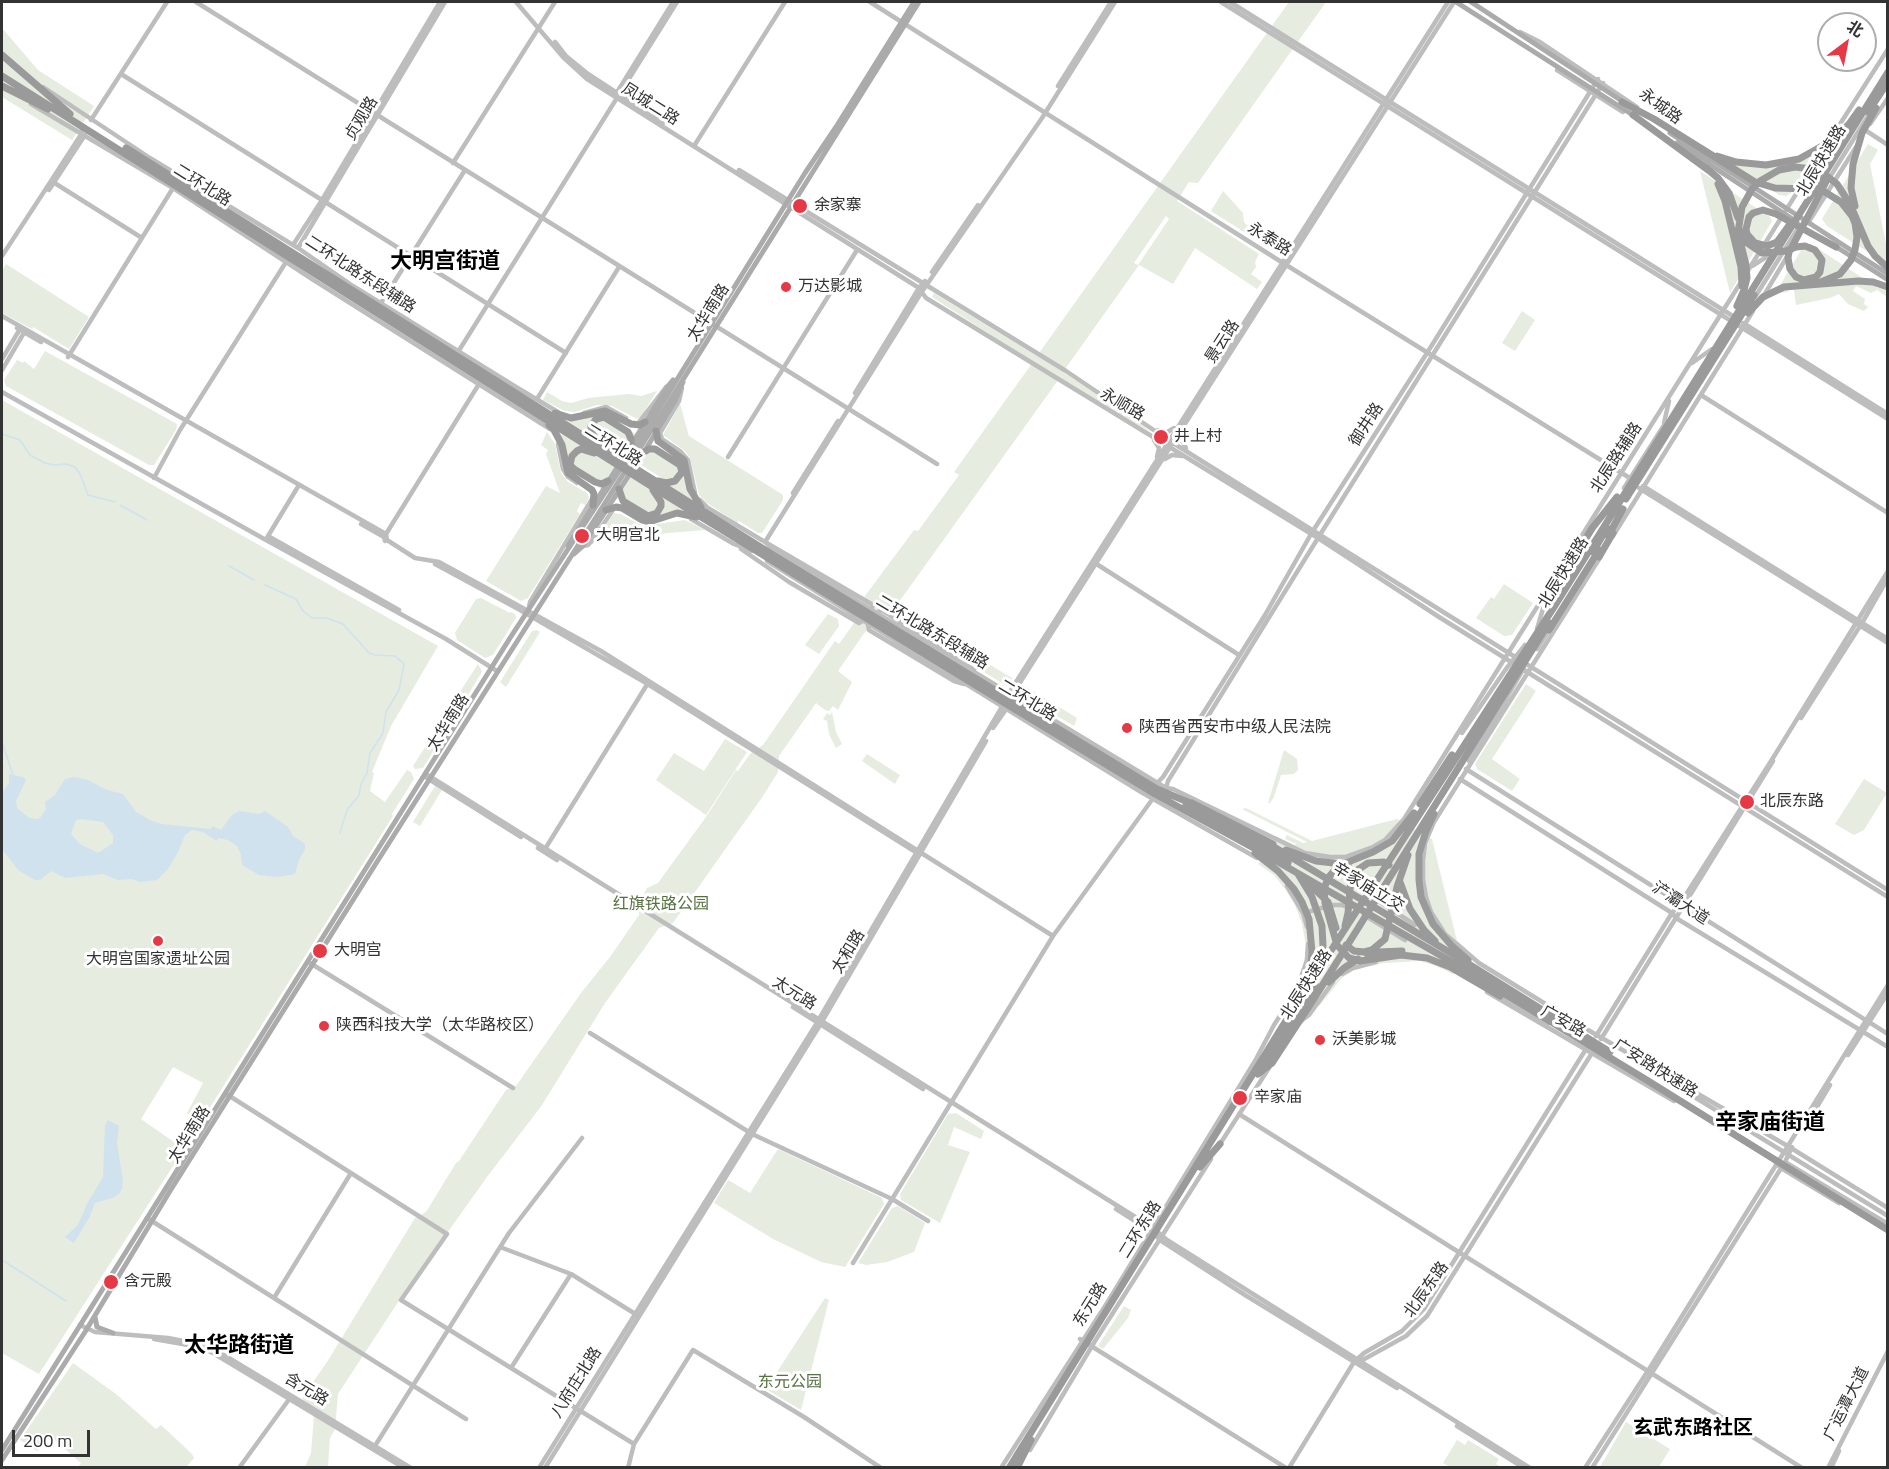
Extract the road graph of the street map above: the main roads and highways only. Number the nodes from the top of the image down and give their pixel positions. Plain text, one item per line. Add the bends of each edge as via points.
1 (914, 2) edge
2 (919, 2) edge
3 (1455, 2) edge
4 (1471, 2) edge
5 (904, 22) junction
6 (1540, 51) junction
7 (2, 54) edge
8 (2, 70) edge
9 (1887, 70) edge
10 (2, 76) edge
11 (1887, 85) edge
12 (2, 88) edge
13 (32, 95) junction
14 (1622, 102) junction
15 (70, 114) junction
16 (1633, 115) junction
17 (84, 131) junction
18 (1694, 144) junction
19 (1706, 168) junction
20 (1823, 182) junction
21 (1864, 237) junction
22 (265, 242) junction
23 (1836, 247) junction
24 (274, 255) road end
25 (1887, 268) edge
26 (297, 270) road end
27 (310, 272) junction
28 (1887, 274) edge
29 (1887, 280) edge
30 (1816, 284) junction
31 (1887, 287) edge
32 (1733, 315) junction
33 (1712, 354) junction
34 (682, 376) junction
35 (514, 405) road end
36 (535, 406) junction
37 (645, 422) junction
38 (656, 431) junction
39 (631, 444) junction
40 (591, 450) junction
41 (644, 452) junction
42 (612, 458) junction
43 (1639, 473) junction
44 (608, 481) junction
45 (619, 489) junction
46 (663, 490) junction
47 (1615, 503) road end
48 (593, 505) junction
49 (1623, 508) road end
50 (606, 510) junction
51 (707, 517) junction
52 (760, 551) junction
53 (566, 557) junction
54 (787, 563) junction
55 (1552, 590) road end
56 (1564, 612) road end
57 (1522, 656) junction
58 (1463, 749) junction
59 (1166, 788) road end
60 (1155, 791) junction
61 (1195, 805) junction
62 (1421, 811) junction
63 (1431, 814) junction
64 (1216, 828) junction
65 (1418, 831) junction
66 (1249, 836) junction
67 (1293, 870) junction
68 (1341, 937) junction
69 (1452, 954) junction
70 (1459, 966) junction
71 (1470, 970) junction
72 (1519, 994) junction
73 (1316, 997) junction
74 (1295, 1006) junction
75 (1543, 1017) junction
76 (1560, 1027) junction
77 (1584, 1029) road end
78 (1264, 1057) junction
79 (1253, 1065) road end
80 (1258, 1074) junction
81 (1214, 1138) junction
82 (1220, 1144) road end
83 (1193, 1161) road end
84 (1200, 1167) junction
85 (1187, 1185) junction
86 (150, 1220) junction
87 (1887, 1224) edge
88 (1887, 1231) edge
89 (97, 1312) junction
90 (113, 1333) road end
91 (2, 1450) edge
92 (2, 1460) edge
93 (1011, 1467) edge

1 - 5 main road, 太华南路
2 - 5 main road, 太华南路
3 - 6 main road, 永城路
4 - 6 main road, 永城路 via 1515,29
5 - 34 main road, 太华南路
6 - 14 main road
6 - 16 main road
7 - 15 highway
8 - 13 highway, 二环北路
9 - 18 highway via 1841,133 1800,159 1749,165
9 - 20 highway, 北辰快速路
10 - 13 highway, 二环北路
11 - 20 highway, 北辰快速路
11 - 21 highway via 1862,133 1853,164 1853,199
12 - 13 highway
13 - 15 highway, 二环北路
13 - 17 highway, 二环北路
13 - 17 highway
14 - 18 highway
14 - 28 main road
15 - 36 highway, 二环北路
16 - 19 highway
16 - 23 main road
17 - 22 highway, 二环北路
18 - 30 highway via 1755,182 1775,188 1825,192 1847,208 1856,230 1853,255 1840,274
19 - 20 highway via 1729,193 1742,233 1752,247 1769,254 1786,251 1796,247 1805,246 1815,250 1822,260 1820,272 1804,280 1792,274 1788,258 1790,252 1793,245
19 - 32 highway via 1722,191 1741,267 1742,284
20 - 23 highway via 1797,213 1791,222 1785,230 1777,242 1763,246 1747,234 1749,217 1763,210 1784,218 1792,223 1800,228
20 - 33 highway, 北辰快速路
21 - 25 highway
21 - 32 highway via 1842,190 1823,173 1795,167 1770,174 1752,189 1742,207 1738,232 1747,279
22 - 24 highway
22 - 27 highway, 二环北路
23 - 29 main road
26 - 27 highway
27 - 36 highway, 二环北路
30 - 31 highway via 1858,281
30 - 33 highway via 1784,287 1763,297
32 - 33 highway
33 - 43 highway, 北辰快速路
34 - 37 main road via 668,386
34 - 38 main road via 682,388
34 - 53 main road, 太华南路
35 - 36 highway
36 - 37 highway via 566,418 605,411 631,424
36 - 40 highway, 二环北路
36 - 42 highway, 二环北路
36 - 48 highway via 559,438 568,473 592,490
37 - 39 main road
38 - 41 main road
38 - 51 highway via 658,441 684,460 692,495
39 - 42 highway via 628,432 608,419 596,419 591,432
39 - 44 main road
40 - 42 highway, 二环北路
40 - 44 highway via 577,451 570,465 598,484
41 - 45 main road
41 - 46 highway via 655,449 680,465 678,479
42 - 46 highway, 二环北路
43 - 55 highway via 1593,526
43 - 56 highway via 1611,539
43 - 57 highway, 北辰快速路
44 - 48 main road
45 - 46 highway via 623,501 648,516 660,510
45 - 50 main road
46 - 51 highway, 二环北路
47 - 57 highway via 1537,625
48 - 53 main road via 572,536
49 - 57 highway via 1550,628
50 - 51 highway via 622,508 649,522 677,513
50 - 53 main road via 583,546
51 - 52 highway, 二环北路
52 - 54 highway, 二环北路
52 - 54 highway via 774,551
52 - 60 highway, 二环北路 via 1005,706
53 - 86 main road, 太华南路
54 - 60 highway, 二环北路
57 - 58 highway, 北辰快速路
57 - 58 highway, 北辰快速路
58 - 62 highway, 北辰快速路
58 - 63 highway, 北辰快速路
58 - 71 highway via 1392,841 1334,870 1325,884 1324,903 1337,945 1349,958 1360,961 1394,955 1419,956
59 - 61 highway
60 - 61 highway, 二环北路
60 - 64 highway, 二环北路 via 1164,800
60 - 66 highway, 二环北路
61 - 66 highway
62 - 66 highway via 1400,837 1383,850 1343,864 1306,859
62 - 68 highway, 北辰快速路
63 - 65 highway, 北辰快速路
63 - 71 highway via 1419,854 1421,897 1433,924
64 - 67 highway, 辛家庙立交
64 - 74 highway via 1278,871 1302,902 1309,919 1311,964
65 - 67 highway via 1404,865 1384,939 1372,950 1354,951 1343,942 1324,897
65 - 73 highway, 北辰快速路
66 - 69 highway, 辛家庙立交
66 - 80 highway, 辛家庙立交 via 1291,866 1312,897 1322,926 1323,946 1314,987
67 - 70 highway, 辛家庙立交
68 - 69 highway via 1351,878 1368,863 1384,862 1395,871 1410,909 1424,930
68 - 74 highway, 北辰快速路
69 - 71 highway, 辛家庙立交
70 - 71 highway, 辛家庙立交
70 - 73 highway via 1425,955 1378,952 1344,968
71 - 72 highway, 广安路快速路
71 - 75 highway, 广安路快速路
71 - 75 highway via 1496,994
72 - 76 highway, 广安路快速路
72 - 77 highway
73 - 80 highway, 北辰快速路 via 1272,1063
74 - 78 highway, 二环东路
75 - 76 highway, 广安路快速路
76 - 87 highway, 广安路快速路
76 - 88 highway, 广安路快速路
78 - 79 highway
78 - 81 highway, 二环东路
80 - 84 highway, 辛家庙立交
81 - 83 highway
81 - 85 highway, 二环东路
82 - 84 highway
84 - 85 highway
85 - 93 highway, 二环东路
86 - 89 main road, 太华南路
86 - 91 main road, 太华南路
89 - 90 main road via 98,1327
89 - 92 main road, 太华南路

